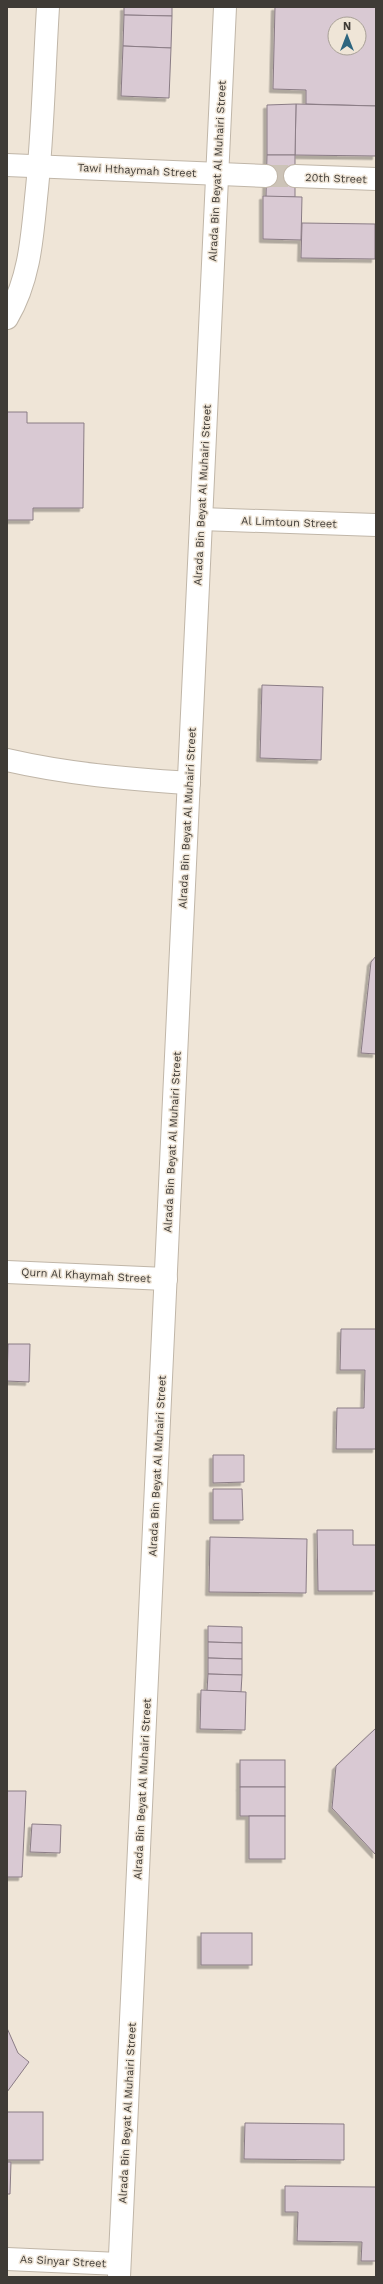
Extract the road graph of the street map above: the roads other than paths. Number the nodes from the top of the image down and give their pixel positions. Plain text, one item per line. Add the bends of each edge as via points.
1 (48, 7) edge
2 (225, 7) edge
3 (7, 165) edge
4 (39, 166) junction
5 (217, 174) junction
6 (266, 176) tunnel mouth
7 (295, 176) tunnel mouth
8 (376, 179) edge
9 (7, 318) edge
10 (201, 519) junction
11 (376, 525) edge
12 (7, 760) edge
13 (189, 783) junction
14 (7, 1272) edge
15 (166, 1279) junction
16 (7, 2259) edge
17 (119, 2271) edge

1 - 4 street
2 - 5 street, Alrada Bin Beyat Al Muhairi Street
3 - 4 street, Tawi Hthaymah Street
4 - 5 street, Tawi Hthaymah Street
4 - 9 street via 28,267 22,287
5 - 6 street, Tawi Hthaymah Street
5 - 10 street, Alrada Bin Beyat Al Muhairi Street
7 - 8 street, 20th Street
10 - 11 street, Al Limtoun Street
10 - 13 street, Alrada Bin Beyat Al Muhairi Street
12 - 13 street via 69,773
13 - 15 street, Alrada Bin Beyat Al Muhairi Street
14 - 15 street, Qurn Al Khaymah Street
15 - 17 street, Alrada Bin Beyat Al Muhairi Street
16 - 17 street, As Sinyar Street

